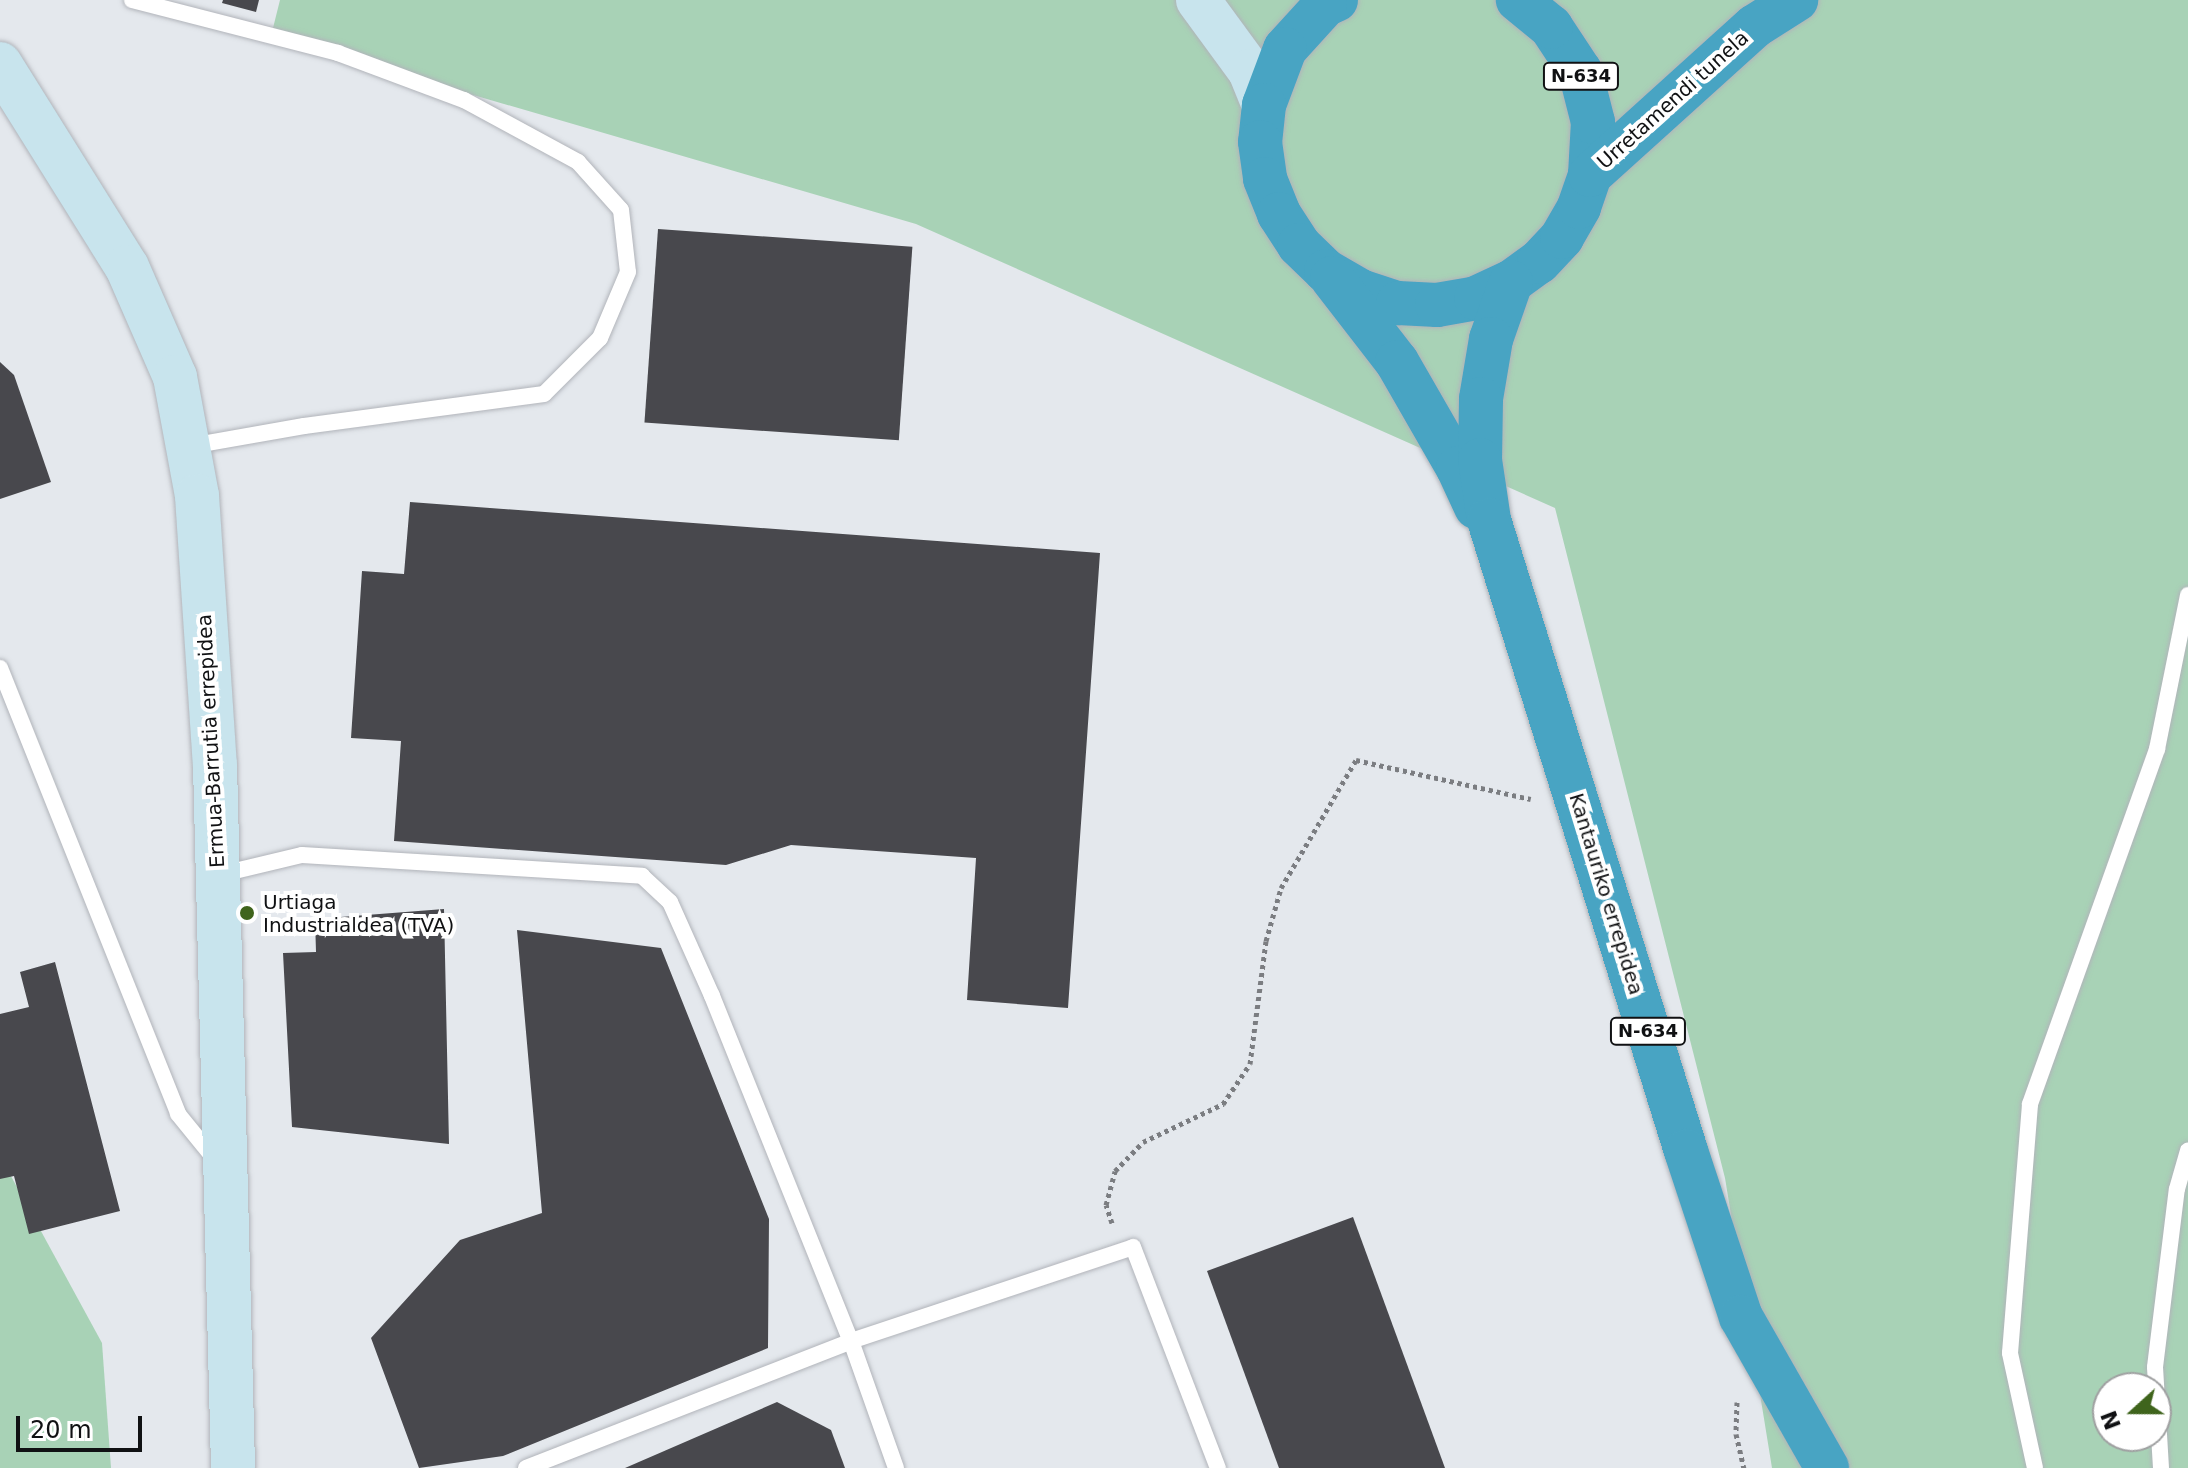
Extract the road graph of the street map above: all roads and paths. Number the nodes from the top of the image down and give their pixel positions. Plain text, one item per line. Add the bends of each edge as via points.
1 (132, 0) edge
2 (1198, 0) edge
3 (1336, 0) edge
4 (1518, 0) edge
5 (1796, 0) edge
6 (0, 64) edge
7 (1264, 105) junction
8 (1590, 175) junction
9 (1326, 271) junction
10 (1511, 282) junction
11 (188, 447) junction
12 (1508, 578) junction
13 (2188, 595) edge
14 (0, 668) edge
15 (1581, 810) junction
16 (218, 875) junction
17 (2188, 1151) edge
18 (227, 1175) junction
19 (1121, 1251) junction
20 (851, 1341) junction
21 (233, 1468) edge
22 (526, 1468) edge
23 (896, 1468) edge
24 (1218, 1468) edge
25 (1827, 1468) edge
26 (2035, 1468) edge
27 (2161, 1468) edge

1 - 11 lane via 338,53 464,100 578,162 621,210 628,272 600,338 544,394
2 - 7 street via 1250,71
3 - 7 highway, N-634 via 1325,5 1285,49
4 - 8 highway, N-634 via 1551,27 1580,71 1593,122
5 - 8 highway, Urretamendi tunela via 1755,26
6 - 11 street, Ermua-Barrutia errepidea via 127,267 175,377
7 - 9 highway, N-634 via 1260,142 1265,179 1299,245
8 - 10 highway, N-634 via 1562,237
9 - 10 highway, N-634 via 1360,291 1398,303 1437,305 1476,298
9 - 12 highway via 1397,362 1458,468
10 - 12 highway via 1491,339 1481,399 1480,460 1489,520
11 - 16 street, Ermua-Barrutia errepidea via 199,511
12 - 15 highway, Kantauriko errepidea / N-634
13 - 26 lane via 2157,749 2030,1104 2010,1353
14 - 18 lane via 178,1114
15 - 19 path via 1356,760 1281,888 1266,941 1250,1064 1223,1104 1143,1142 1115,1171 1106,1205
15 - 25 highway, Kantauriko errepidea / N-634 via 1741,1317
16 - 18 street, Ermua-Barrutia errepidea
16 - 20 lane via 302,855 642,876 670,902 688,942
17 - 27 lane via 2177,1189 2155,1367
18 - 21 street, Ermua-Barrutia errepidea
19 - 20 lane
19 - 24 lane via 1133,1247
20 - 22 lane
20 - 23 lane

